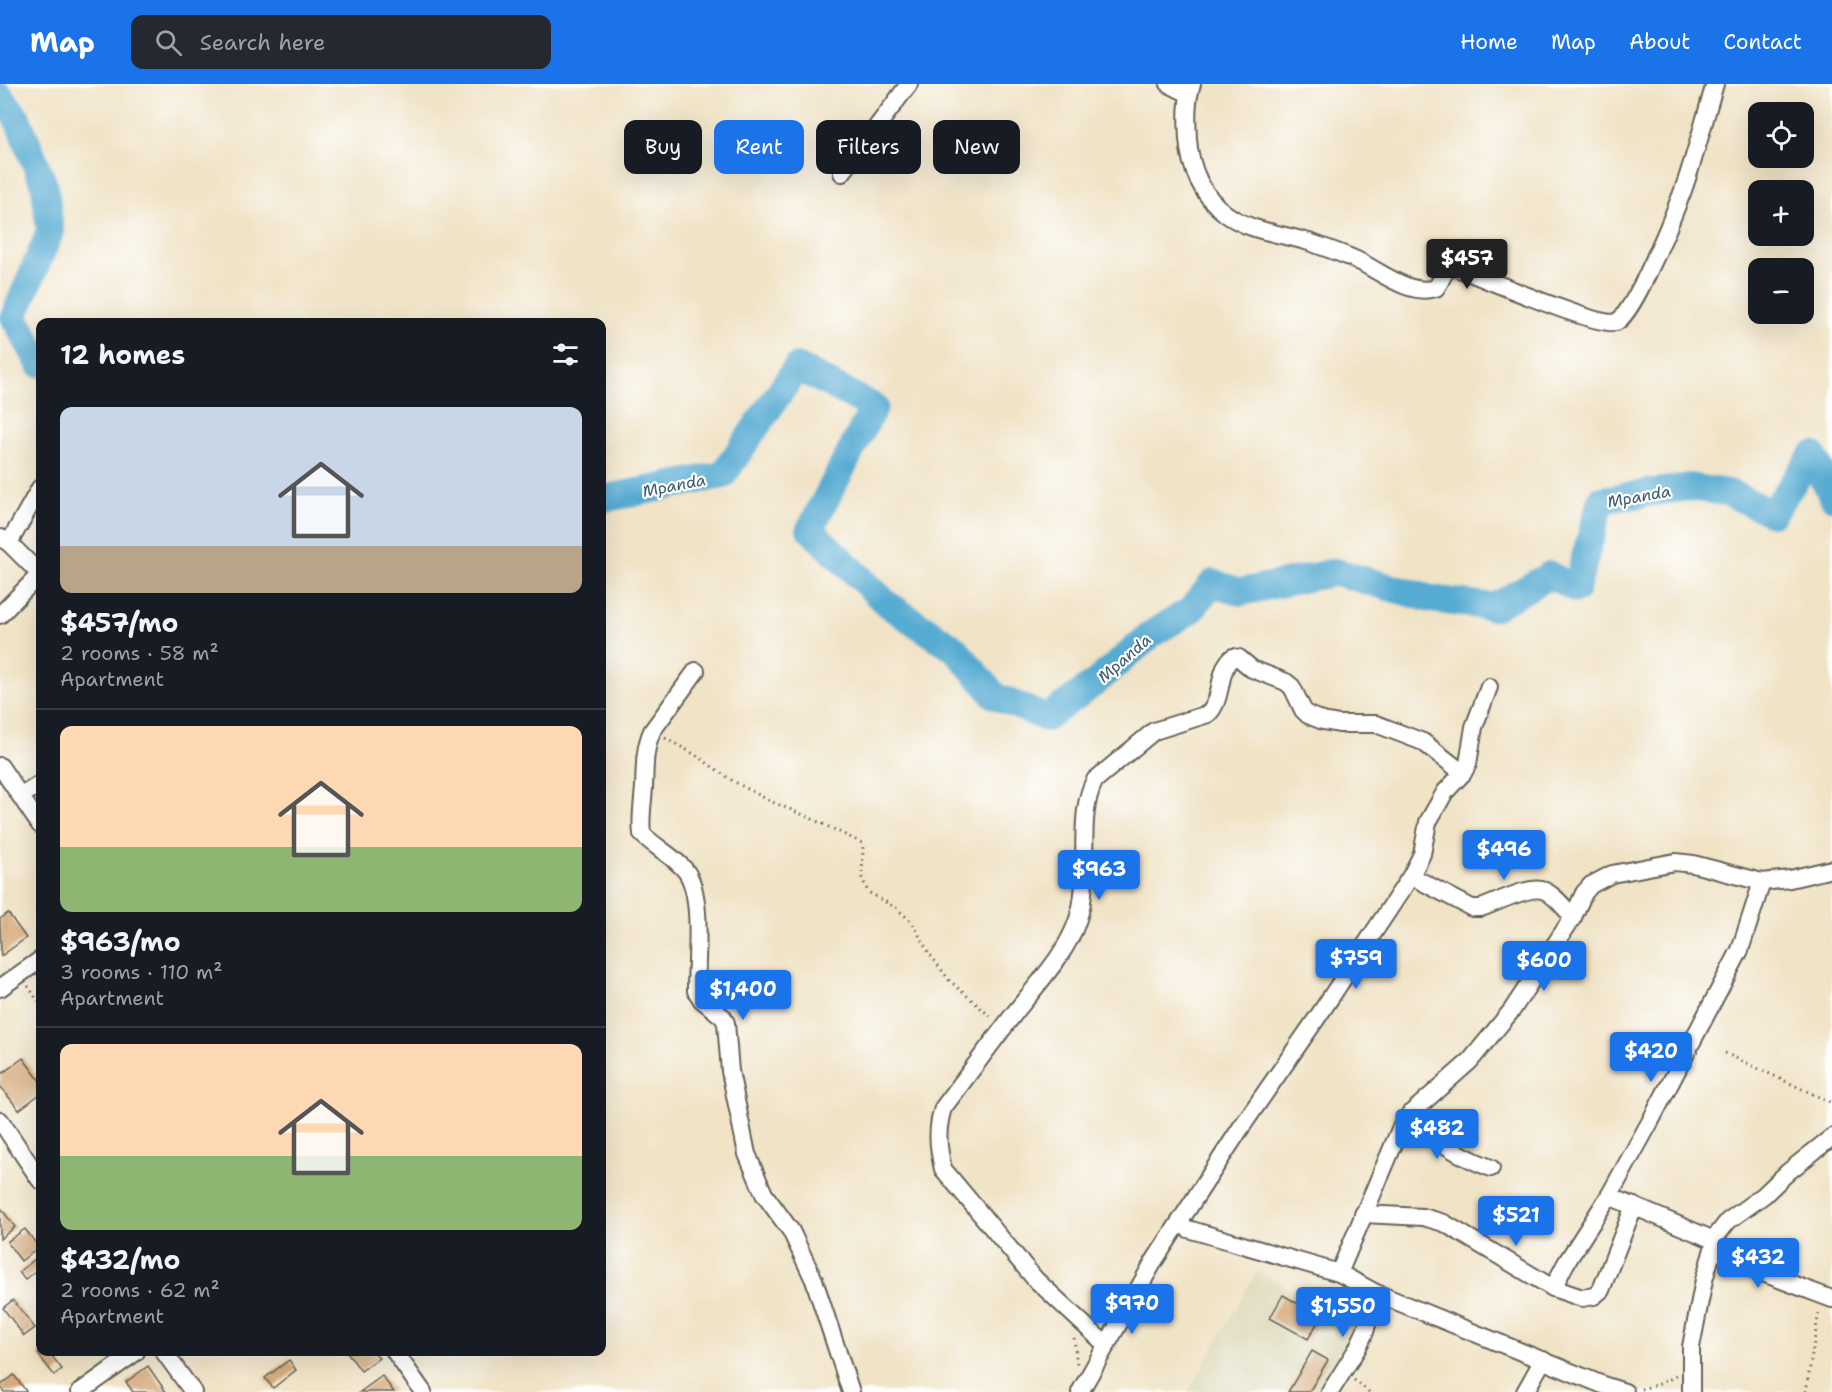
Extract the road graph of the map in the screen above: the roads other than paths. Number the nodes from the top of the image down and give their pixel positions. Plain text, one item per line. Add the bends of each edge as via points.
1 (909, 84) edge
2 (1169, 84) edge
3 (1715, 84) edge
4 (1190, 89) edge
5 (882, 120) edge
6 (36, 494) edge
7 (4, 541) edge
8 (36, 570) edge
9 (36, 578) edge
10 (0, 615) edge
11 (696, 671) dead end
12 (1489, 687) dead end
13 (2, 773) edge
14 (1462, 773) junction
15 (36, 787) edge
16 (21, 796) junction
17 (36, 819) edge
18 (1832, 870) edge
19 (1411, 876) junction
20 (1762, 882) junction
21 (1573, 917) junction
22 (36, 963) edge
23 (0, 988) edge
24 (1410, 1114) junction
25 (0, 1119) edge
26 (1832, 1137) edge
27 (1491, 1168) dead end
28 (36, 1174) edge
29 (1609, 1196) junction
30 (1634, 1206) junction
31 (1363, 1214) junction
32 (1188, 1229) dead end
33 (1714, 1240) junction
34 (1339, 1273) junction
35 (1553, 1288) junction
36 (1376, 1293) junction
37 (1828, 1294) edge
38 (1107, 1345) junction
39 (130, 1356) edge
40 (167, 1356) edge
41 (398, 1356) edge
42 (1543, 1360) junction
43 (1080, 1391) edge
44 (1632, 1391) edge
45 (81, 1392) edge
46 (193, 1392) edge
47 (423, 1392) edge
48 (850, 1392) edge
49 (1330, 1392) edge
50 (1525, 1392) edge
51 (1691, 1392) edge

1 - 5 street
2 - 4 street
3 - 4 street via 1682,194 1648,273 1626,316 1605,323 1457,268 1445,270 1436,288 1408,287 1353,258 1226,214 1194,173 1189,148
6 - 7 street
7 - 8 street
9 - 10 street
11 - 48 street via 652,731 645,758 642,834 677,862 695,889 696,991 726,1023 730,1071 747,1154 764,1194 791,1231 814,1280
12 - 14 street via 1474,727 1468,764
13 - 16 street
14 - 19 street via 1445,792 1428,822 1422,854
14 - 38 street via 1423,742 1376,724 1339,724 1308,715 1286,682 1233,657 1216,704 1208,714 1154,731 1095,780 1086,820 1084,890 1078,920 1059,957 943,1108 938,1148 943,1169 1035,1279
15 - 16 street
16 - 17 street
18 - 20 street
19 - 21 street via 1472,908 1542,889
19 - 38 street via 1233,1138 1154,1261
20 - 21 street via 1693,864 1646,866 1612,874 1591,885
20 - 29 street via 1740,950
21 - 24 street via 1512,1010 1470,1061
22 - 23 street
24 - 27 street via 1437,1140
24 - 31 street via 1401,1126
25 - 28 street
26 - 33 street via 1728,1221
29 - 30 street
29 - 35 street
30 - 33 street
30 - 35 street via 1601,1290 1582,1298
31 - 34 street
31 - 35 street via 1423,1217 1444,1223
32 - 34 street
33 - 37 street via 1731,1261
33 - 51 street via 1691,1347
34 - 36 street
36 - 42 street
36 - 49 street via 1361,1341
38 - 43 street
39 - 45 street
40 - 46 street
41 - 47 street
42 - 44 street via 1603,1385
42 - 50 street

